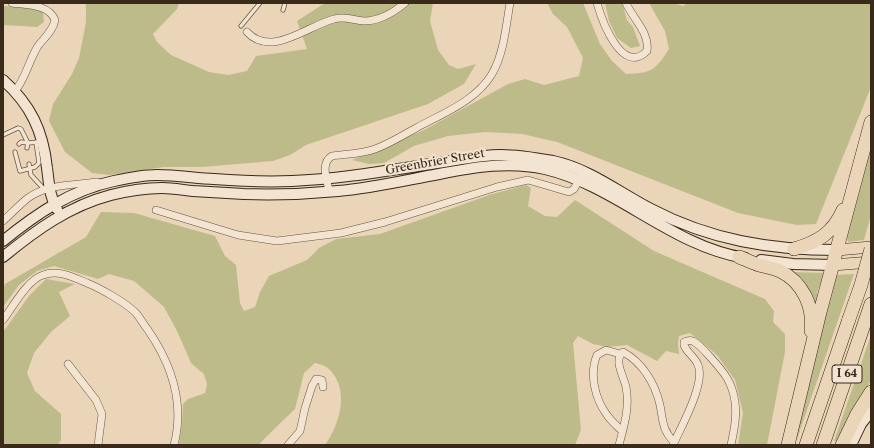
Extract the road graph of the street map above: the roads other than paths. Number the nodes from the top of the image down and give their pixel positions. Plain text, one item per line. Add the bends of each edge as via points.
1 (12, 3) edge
2 (260, 3) edge
3 (285, 3) edge
4 (405, 3) edge
5 (510, 3) edge
6 (597, 3) edge
7 (626, 3) edge
8 (283, 10) dead end
9 (244, 29) joint
10 (3, 80) edge
11 (16, 91) junction
12 (871, 122) edge
13 (3, 135) edge
14 (39, 141) junction
15 (19, 144) dead end
16 (28, 144) junction
17 (27, 148) dead end
18 (15, 152) dead end
19 (43, 162) junction
20 (29, 166) junction
21 (327, 179) junction
22 (124, 180) junction
23 (579, 180) junction
24 (47, 189) junction
25 (329, 192) junction
26 (852, 195) junction
27 (54, 204) junction
28 (156, 210) dead end
29 (60, 215) junction
30 (3, 221) edge
31 (3, 241) edge
32 (869, 248) edge
33 (794, 249) junction
34 (837, 250) junction
35 (739, 256) junction
36 (3, 257) edge
37 (868, 262) edge
38 (833, 265) junction
39 (871, 304) edge
40 (3, 320) edge
41 (620, 354) junction
42 (68, 364) dead end
43 (807, 364) junction
44 (323, 387) dead end
45 (871, 392) edge
46 (871, 410) edge
47 (622, 431) junction
48 (807, 441) edge
49 (674, 443) edge
50 (98, 445) edge
51 (174, 445) edge
52 (288, 445) edge
53 (619, 445) edge
54 (731, 445) edge
55 (788, 445) edge
56 (824, 445) edge
57 (842, 445) edge
58 (851, 445) edge

1 - 11 street via 44,8 50,11 55,20
2 - 9 lane
3 - 8 lane
4 - 9 street via 381,18 364,21 332,19 276,41 265,42 253,38
5 - 21 street via 499,56 493,73 485,84 451,109 388,143 370,150 328,158 325,163
6 - 7 street via 608,31 620,50 628,57 638,57 646,51 647,41
10 - 11 main road
11 - 14 main road via 34,118
12 - 26 highway
13 - 16 lane via 21,128
14 - 16 lane
14 - 19 main road
15 - 16 lane
16 - 17 lane
18 - 20 lane via 20,170
19 - 20 lane via 35,167
19 - 24 main road
20 - 24 lane via 31,175
21 - 22 main road, Greenbrier Street via 252,182 156,175
21 - 25 street
21 - 33 main road, Greenbrier Street via 485,156 538,158 599,178 651,209 698,230 750,244
22 - 24 street
22 - 27 main road, Greenbrier Street via 89,188
23 - 25 main road, Greenbrier Street via 531,166 497,164
23 - 28 street via 574,189 568,192 528,180 522,181 385,222 340,233 278,241 238,234
23 - 35 main road, Greenbrier Street via 692,240
24 - 27 main road
24 - 30 street via 28,198
25 - 29 main road, Greenbrier Street via 246,194 146,189 110,196
26 - 33 highway via 838,222 828,232 807,246
26 - 34 highway
27 - 29 main road
27 - 31 main road, Greenbrier Street
29 - 36 main road, Greenbrier Street
32 - 34 main road, Greenbrier Street
32 - 48 highway, I 64, bridge via 861,285
33 - 34 main road, Greenbrier Street
34 - 38 highway
35 - 38 main road, Greenbrier Street via 793,264
35 - 43 highway via 787,275 804,293 812,325
37 - 38 main road, Greenbrier Street
38 - 43 highway
39 - 56 highway, I 64
40 - 51 street via 34,279 43,274 54,273 95,286 136,313 156,342 176,390 178,405
41 - 47 street via 619,360 628,399
41 - 47 street via 606,350 597,355 593,364 598,400 607,416
41 - 49 street via 623,352 632,357 648,376 660,404 662,424
42 - 50 street via 96,400 102,414
43 - 55 highway
44 - 52 street via 322,380 316,379 300,431
45 - 57 highway
46 - 58 main road
47 - 53 street
49 - 54 street via 695,396 700,376 699,366 684,345 688,340 709,356 723,372 731,387 737,414

